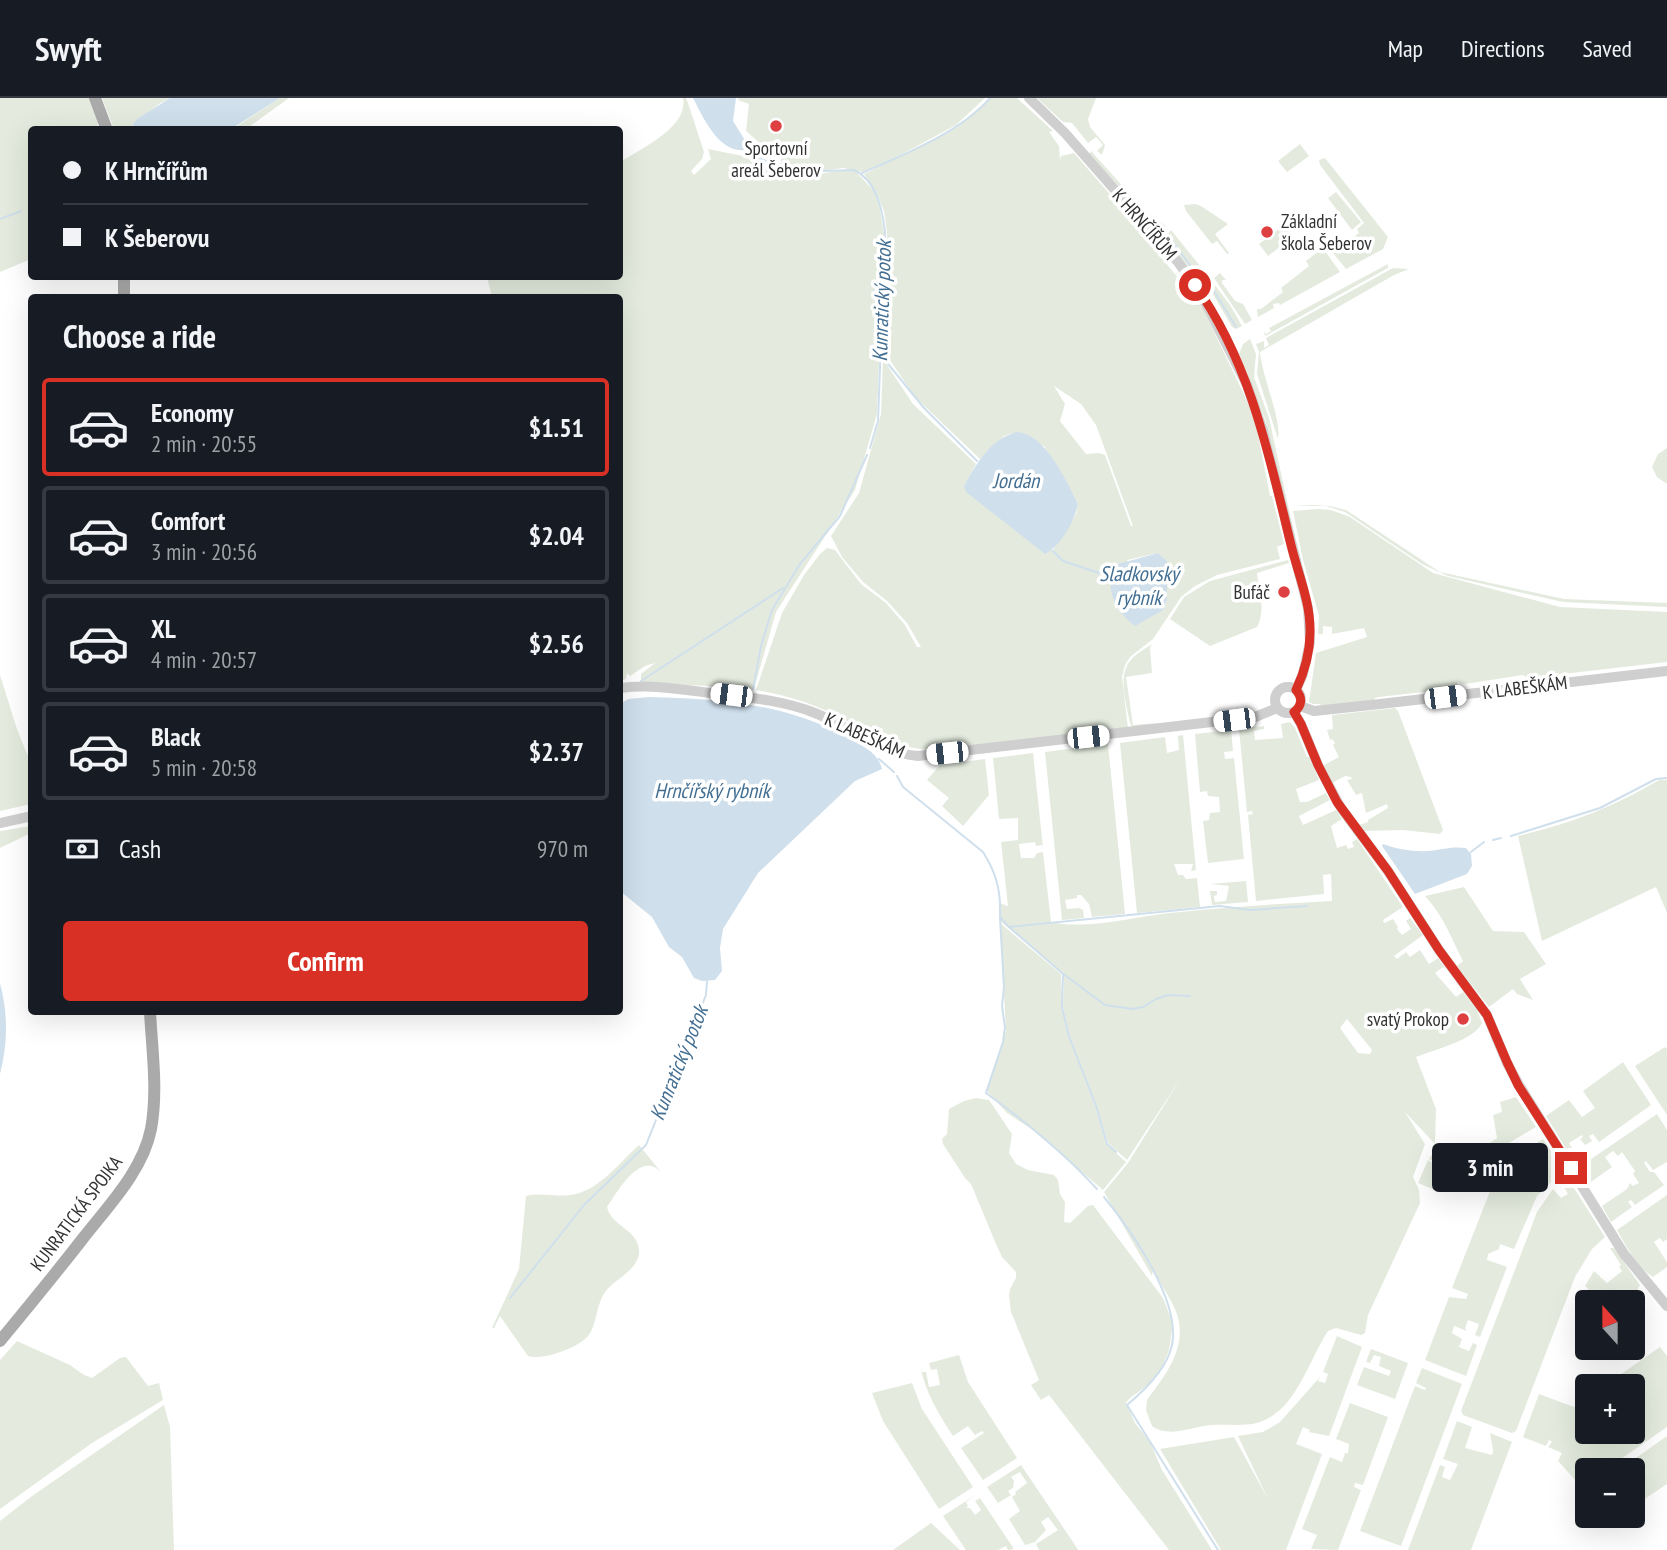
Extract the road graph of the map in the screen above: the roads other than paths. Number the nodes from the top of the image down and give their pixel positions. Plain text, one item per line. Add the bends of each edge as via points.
1 (95, 98) edge
2 (1029, 98) edge
3 (106, 126) edge
4 (1667, 671) edge
5 (623, 688) edge
6 (1296, 690) junction
7 (1277, 708) junction
8 (1297, 709) junction
9 (28, 817) edge
10 (0, 823) edge
11 (150, 1015) edge
12 (1667, 1306) edge
13 (0, 1341) edge

1 - 3 main road
2 - 6 street, K HRNČÍŘŮM via 1178,262 1210,310 1247,385 1263,430 1308,608 1310,642
4 - 8 street, K LABEŠKÁM via 1380,705
5 - 7 street, K LABEŠKÁM via 682,689 787,704 834,721 894,752 918,756 1255,717
6 - 7 street via 1279,691
6 - 8 street via 1300,696
7 - 8 street via 1286,713
8 - 12 street via 1337,802 1487,1015 1518,1085 1624,1254
9 - 10 street
11 - 13 main road, KUNRATICKÁ SPOJKA via 152,1118 141,1157 104,1212

